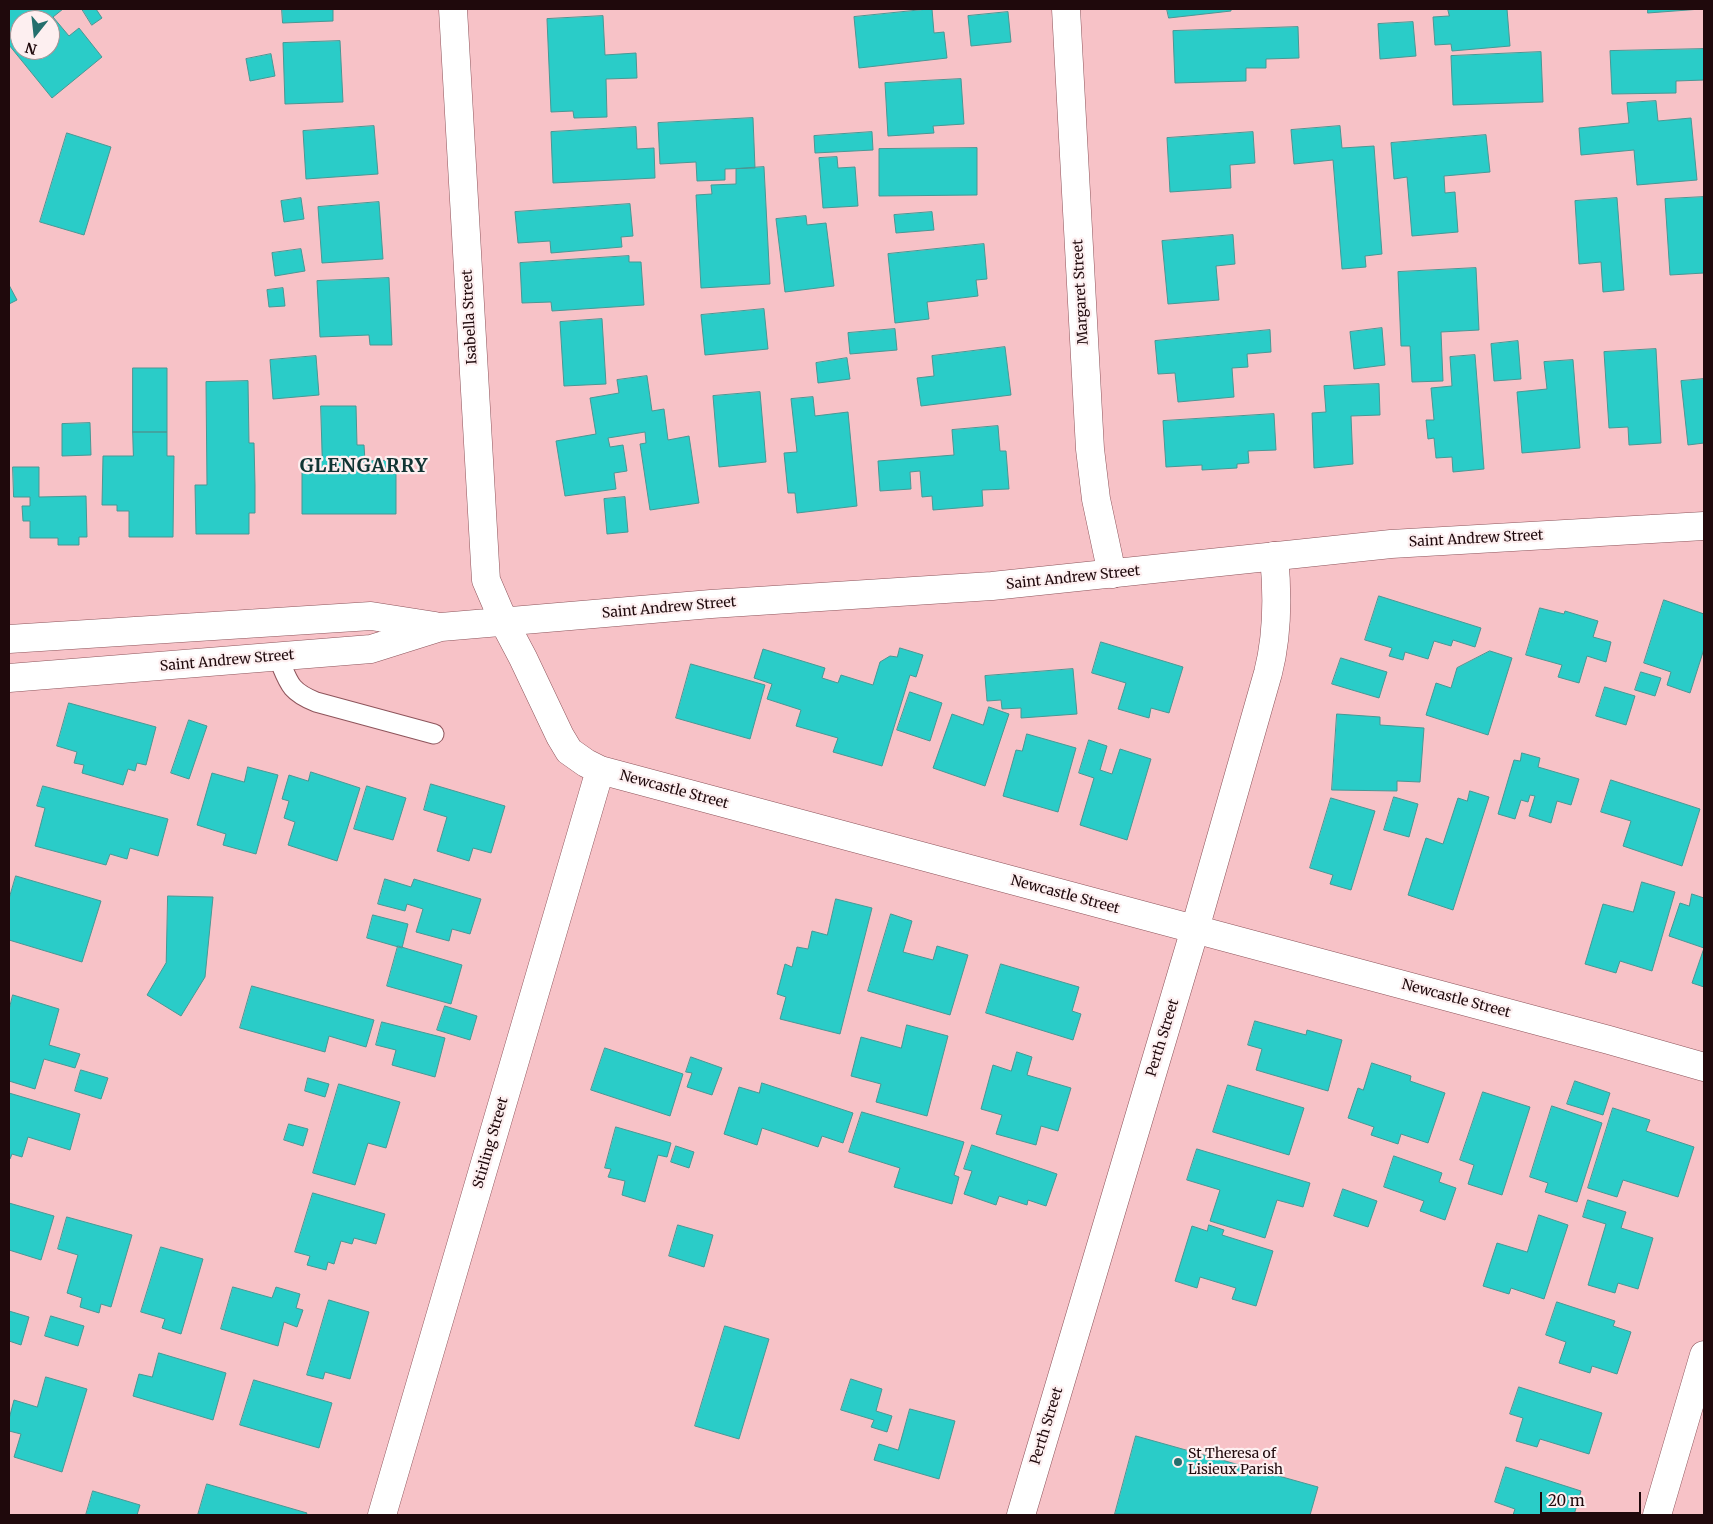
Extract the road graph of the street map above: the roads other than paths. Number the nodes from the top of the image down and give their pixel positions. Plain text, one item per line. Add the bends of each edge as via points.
1 (453, 9) edge
2 (1066, 9) edge
3 (1704, 526) edge
4 (1274, 556) junction
5 (1112, 574) junction
6 (504, 622) junction
7 (441, 627) junction
8 (9, 639) edge
9 (278, 657) junction
10 (9, 678) edge
11 (434, 734) dead end
12 (600, 770) junction
13 (1195, 930) junction
14 (1704, 1067) edge
15 (1704, 1355) edge
16 (382, 1515) edge
17 (1021, 1515) edge
18 (1657, 1515) edge

1 - 6 street, Isabella Street via 484,564 486,580
2 - 5 street, Margaret Street via 1090,449 1096,499
3 - 4 street, Saint Andrew Street via 1391,544
4 - 5 street, Saint Andrew Street
4 - 13 street, Perth Street via 1277,591 1273,653
5 - 6 street, Saint Andrew Street via 992,586 711,604
6 - 7 street, Saint Andrew Street
6 - 12 street, Newcastle Street via 569,751
7 - 8 street, Saint Andrew Street via 371,616
7 - 9 street, Saint Andrew Street via 371,649
9 - 10 street, Saint Andrew Street
9 - 11 lane via 291,687 305,698
12 - 13 street, Newcastle Street
12 - 16 street, Stirling Street
13 - 14 street, Newcastle Street
13 - 17 street, Perth Street
15 - 18 street

